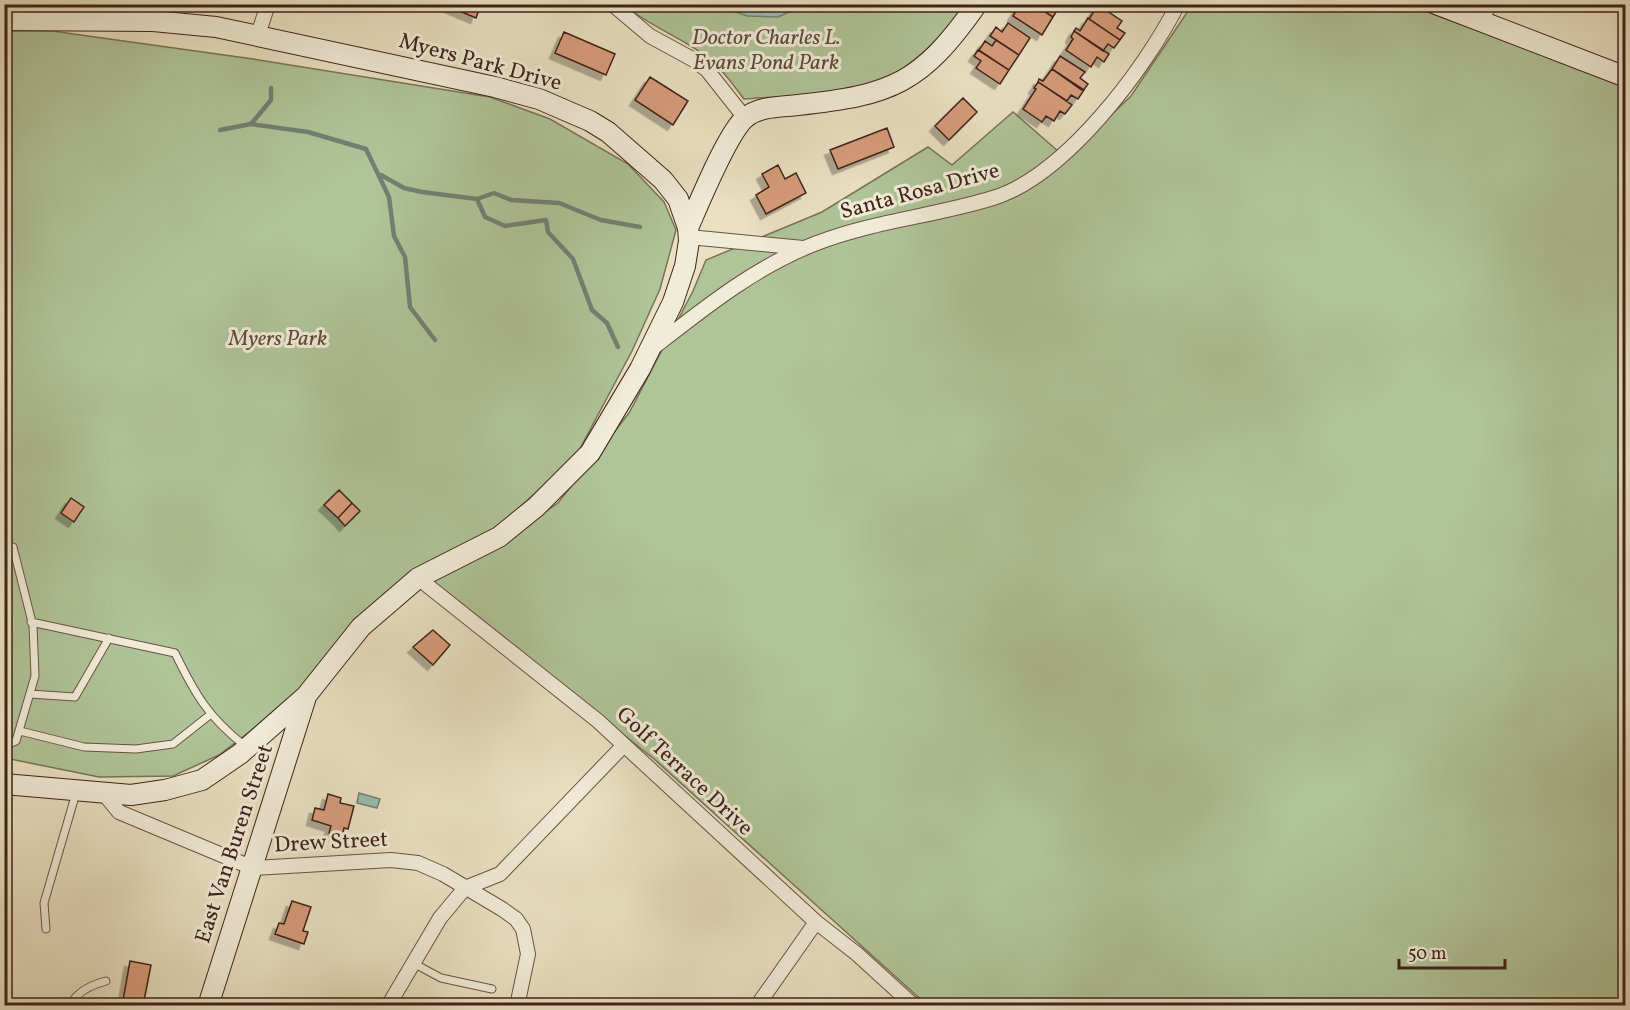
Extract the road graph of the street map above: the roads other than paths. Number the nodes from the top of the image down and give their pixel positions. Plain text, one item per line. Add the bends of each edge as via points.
1 (268, 4) edge
2 (612, 4) edge
3 (976, 4) edge
4 (1178, 4) edge
5 (1436, 4) edge
6 (1486, 13) edge
7 (4, 20) edge
8 (258, 35) junction
9 (1626, 77) edge
10 (745, 118) junction
11 (688, 232) junction
12 (805, 249) junction
13 (649, 352) junction
14 (13, 547) dead end
15 (418, 578) junction
16 (32, 622) junction
17 (109, 639) junction
18 (30, 694) junction
19 (306, 696) junction
20 (211, 714) junction
21 (20, 731) junction
22 (624, 745) junction
23 (4, 746) edge
24 (247, 747) junction
25 (4, 784) edge
26 (76, 792) junction
27 (104, 794) junction
28 (253, 868) junction
29 (465, 888) junction
30 (816, 922) junction
31 (46, 929) dead end
32 (413, 963) junction
33 (106, 981) dead end
34 (492, 989) dead end
35 (69, 1005) edge
36 (208, 1005) edge
37 (388, 1005) edge
38 (517, 1005) edge
39 (757, 1005) edge
40 (914, 1005) edge

1 - 8 street
2 - 10 street via 641,29 707,70
3 - 10 street via 941,50 898,84 869,96 763,109
4 - 12 street, Santa Rosa Drive via 1137,72 1067,153 1035,178 995,198 861,229
5 - 6 street
6 - 9 street
7 - 8 street, Myers Park Drive via 153,21
8 - 11 street, Myers Park Drive via 495,87 581,117 608,132 663,180 678,199
10 - 11 street via 718,164
11 - 12 street, Santa Rosa Drive
11 - 13 street, Myers Park Drive via 685,267
12 - 13 street, Santa Rosa Drive via 727,293
13 - 15 street, Myers Park Drive via 590,453 536,507 499,537
14 - 16 lane
15 - 19 street, Myers Park Drive via 361,627
15 - 22 street, Golf Terrace Drive
16 - 17 lane
16 - 18 lane via 35,676
17 - 18 lane via 75,697
17 - 20 lane via 175,652 191,687
18 - 21 lane
19 - 24 street, Myers Park Drive
19 - 28 street, East Van Buren Street
20 - 21 lane via 173,744 136,749 84,747
20 - 24 lane via 219,726
21 - 23 lane via 16,741
22 - 29 street via 500,874
22 - 30 street, Golf Terrace Drive
24 - 27 street, Myers Park Drive via 202,780 154,792
25 - 26 street, Myers Park Drive
26 - 27 street, Myers Park Drive
26 - 31 lane via 44,903
27 - 28 street, Drew Street via 119,812
28 - 29 street, Drew Street via 391,860 418,863
28 - 36 street, East Van Buren Street
29 - 32 street via 440,918
29 - 38 street, Drew Street via 502,909 523,929 528,954
30 - 39 street
30 - 40 street, Golf Terrace Drive
32 - 34 lane via 441,978
32 - 37 street
33 - 35 lane via 92,984

